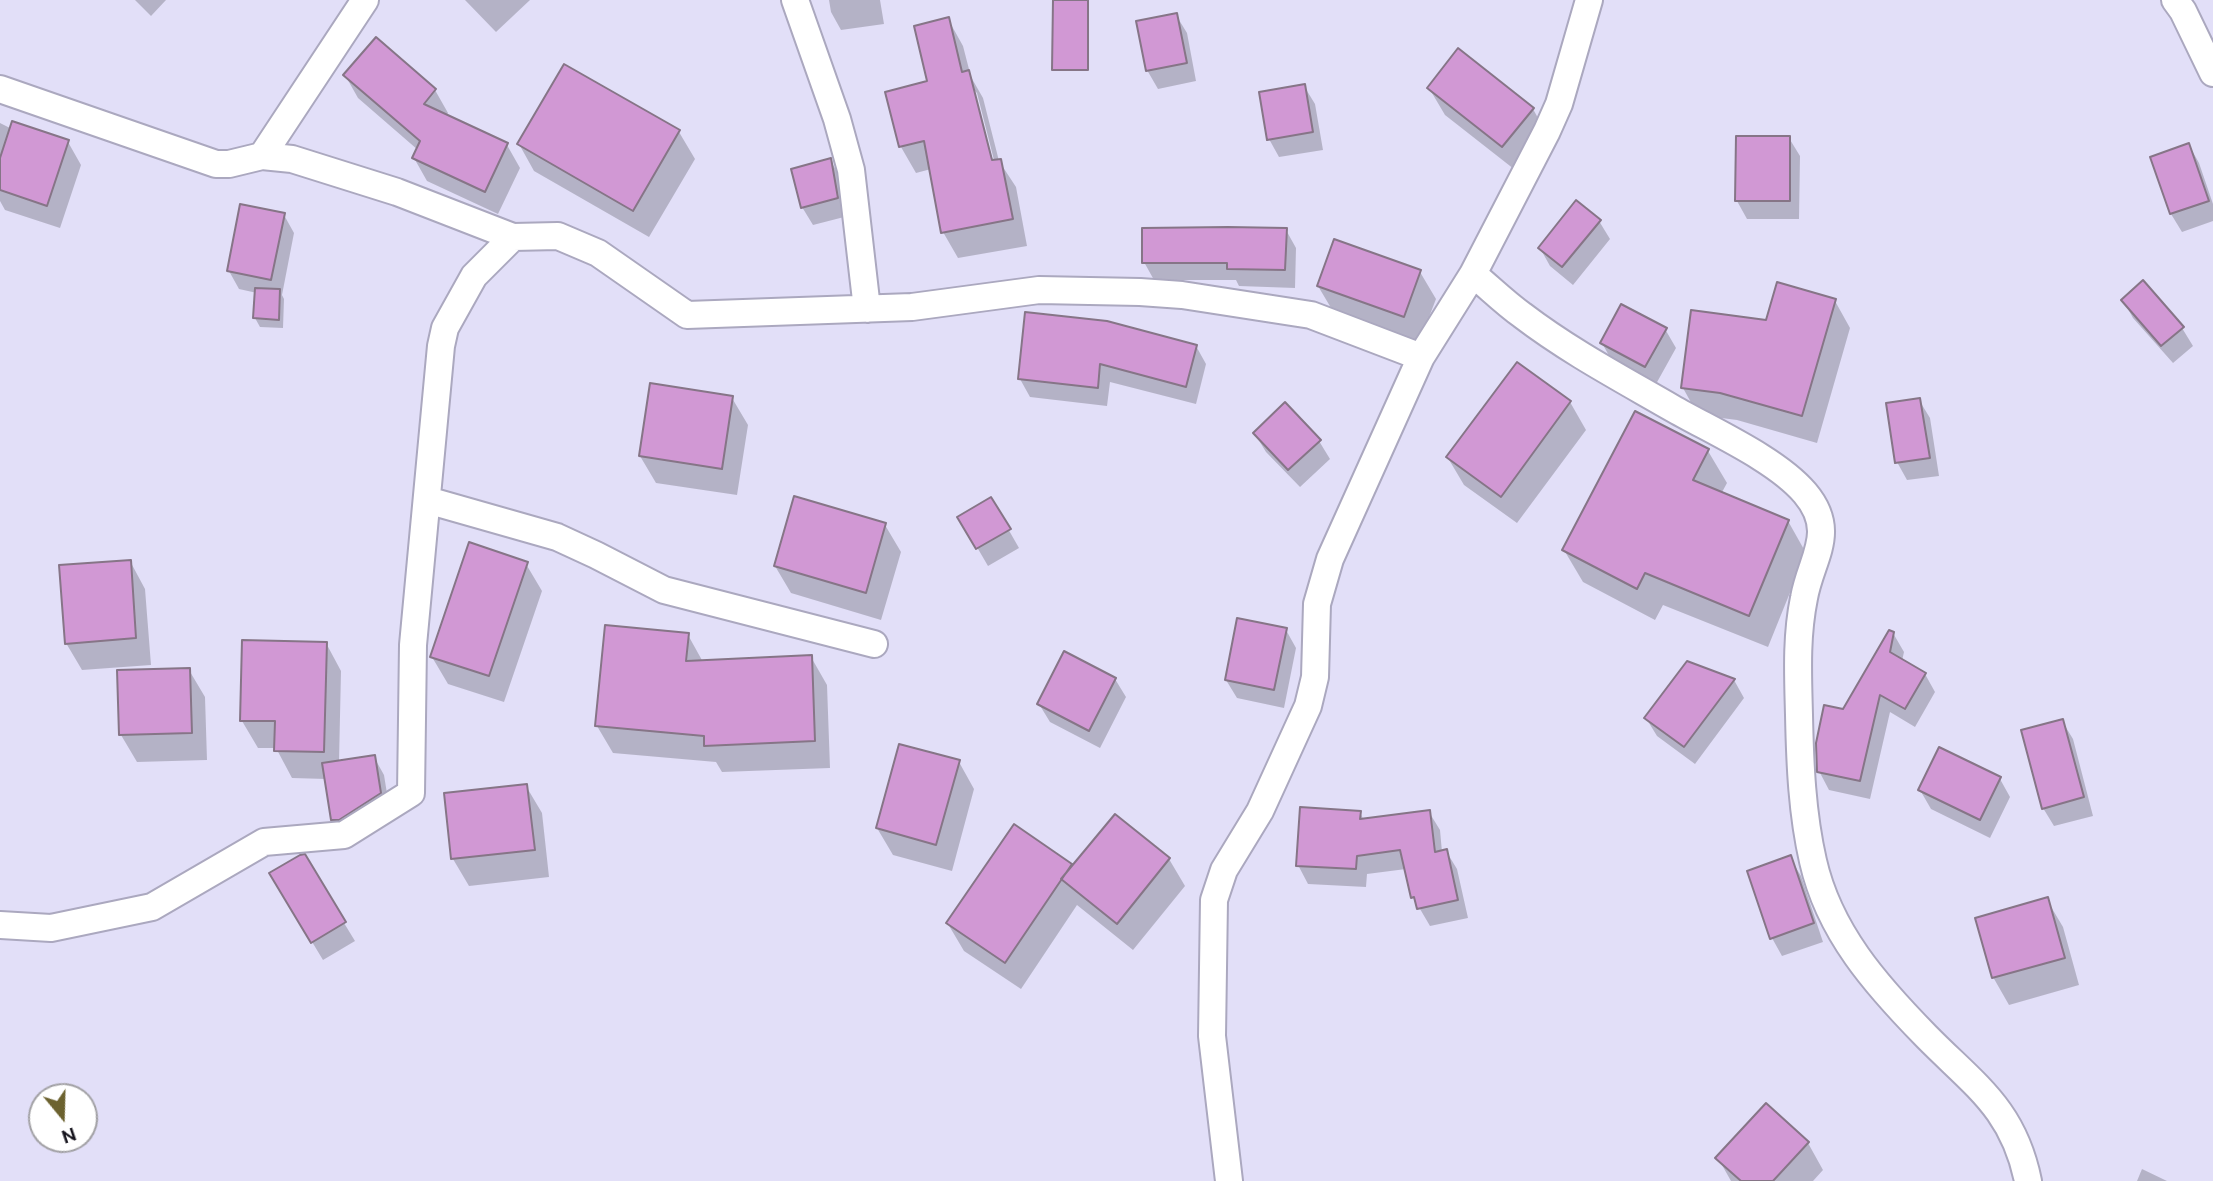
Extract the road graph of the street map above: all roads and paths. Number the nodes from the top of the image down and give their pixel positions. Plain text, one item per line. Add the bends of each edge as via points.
1 (365, 0) edge
2 (795, 0) edge
3 (1589, 0) edge
4 (2175, 0) edge
5 (2213, 73) edge
6 (0, 89) edge
7 (262, 156) junction
8 (513, 237) junction
9 (1473, 274) junction
10 (867, 309) junction
11 (1420, 357) junction
12 (427, 500) junction
13 (874, 644) dead end
14 (0, 925) edge
15 (1229, 1181) edge
16 (2028, 1181) edge

1 - 7 street
2 - 10 street via 851,170
3 - 9 street via 1555,113
4 - 5 street
6 - 7 street via 216,164
7 - 8 street via 292,159 397,192
8 - 10 street via 558,236 581,244 687,314
8 - 12 street via 474,276 446,328
9 - 11 street
9 - 16 street via 1578,353 1774,466 1806,494 1818,514 1823,537 1804,596 1797,644 1801,785 1812,860 1825,903 1846,943 1878,984 1993,1102 2011,1129
10 - 11 street via 930,306 1038,290 1182,295 1311,315
11 - 15 street via 1330,559 1317,604 1315,677 1308,706 1261,811 1224,870 1214,900 1212,1035
12 - 13 street via 557,537 664,590
12 - 14 street via 413,645 411,793 344,835 264,842 152,907 51,928

